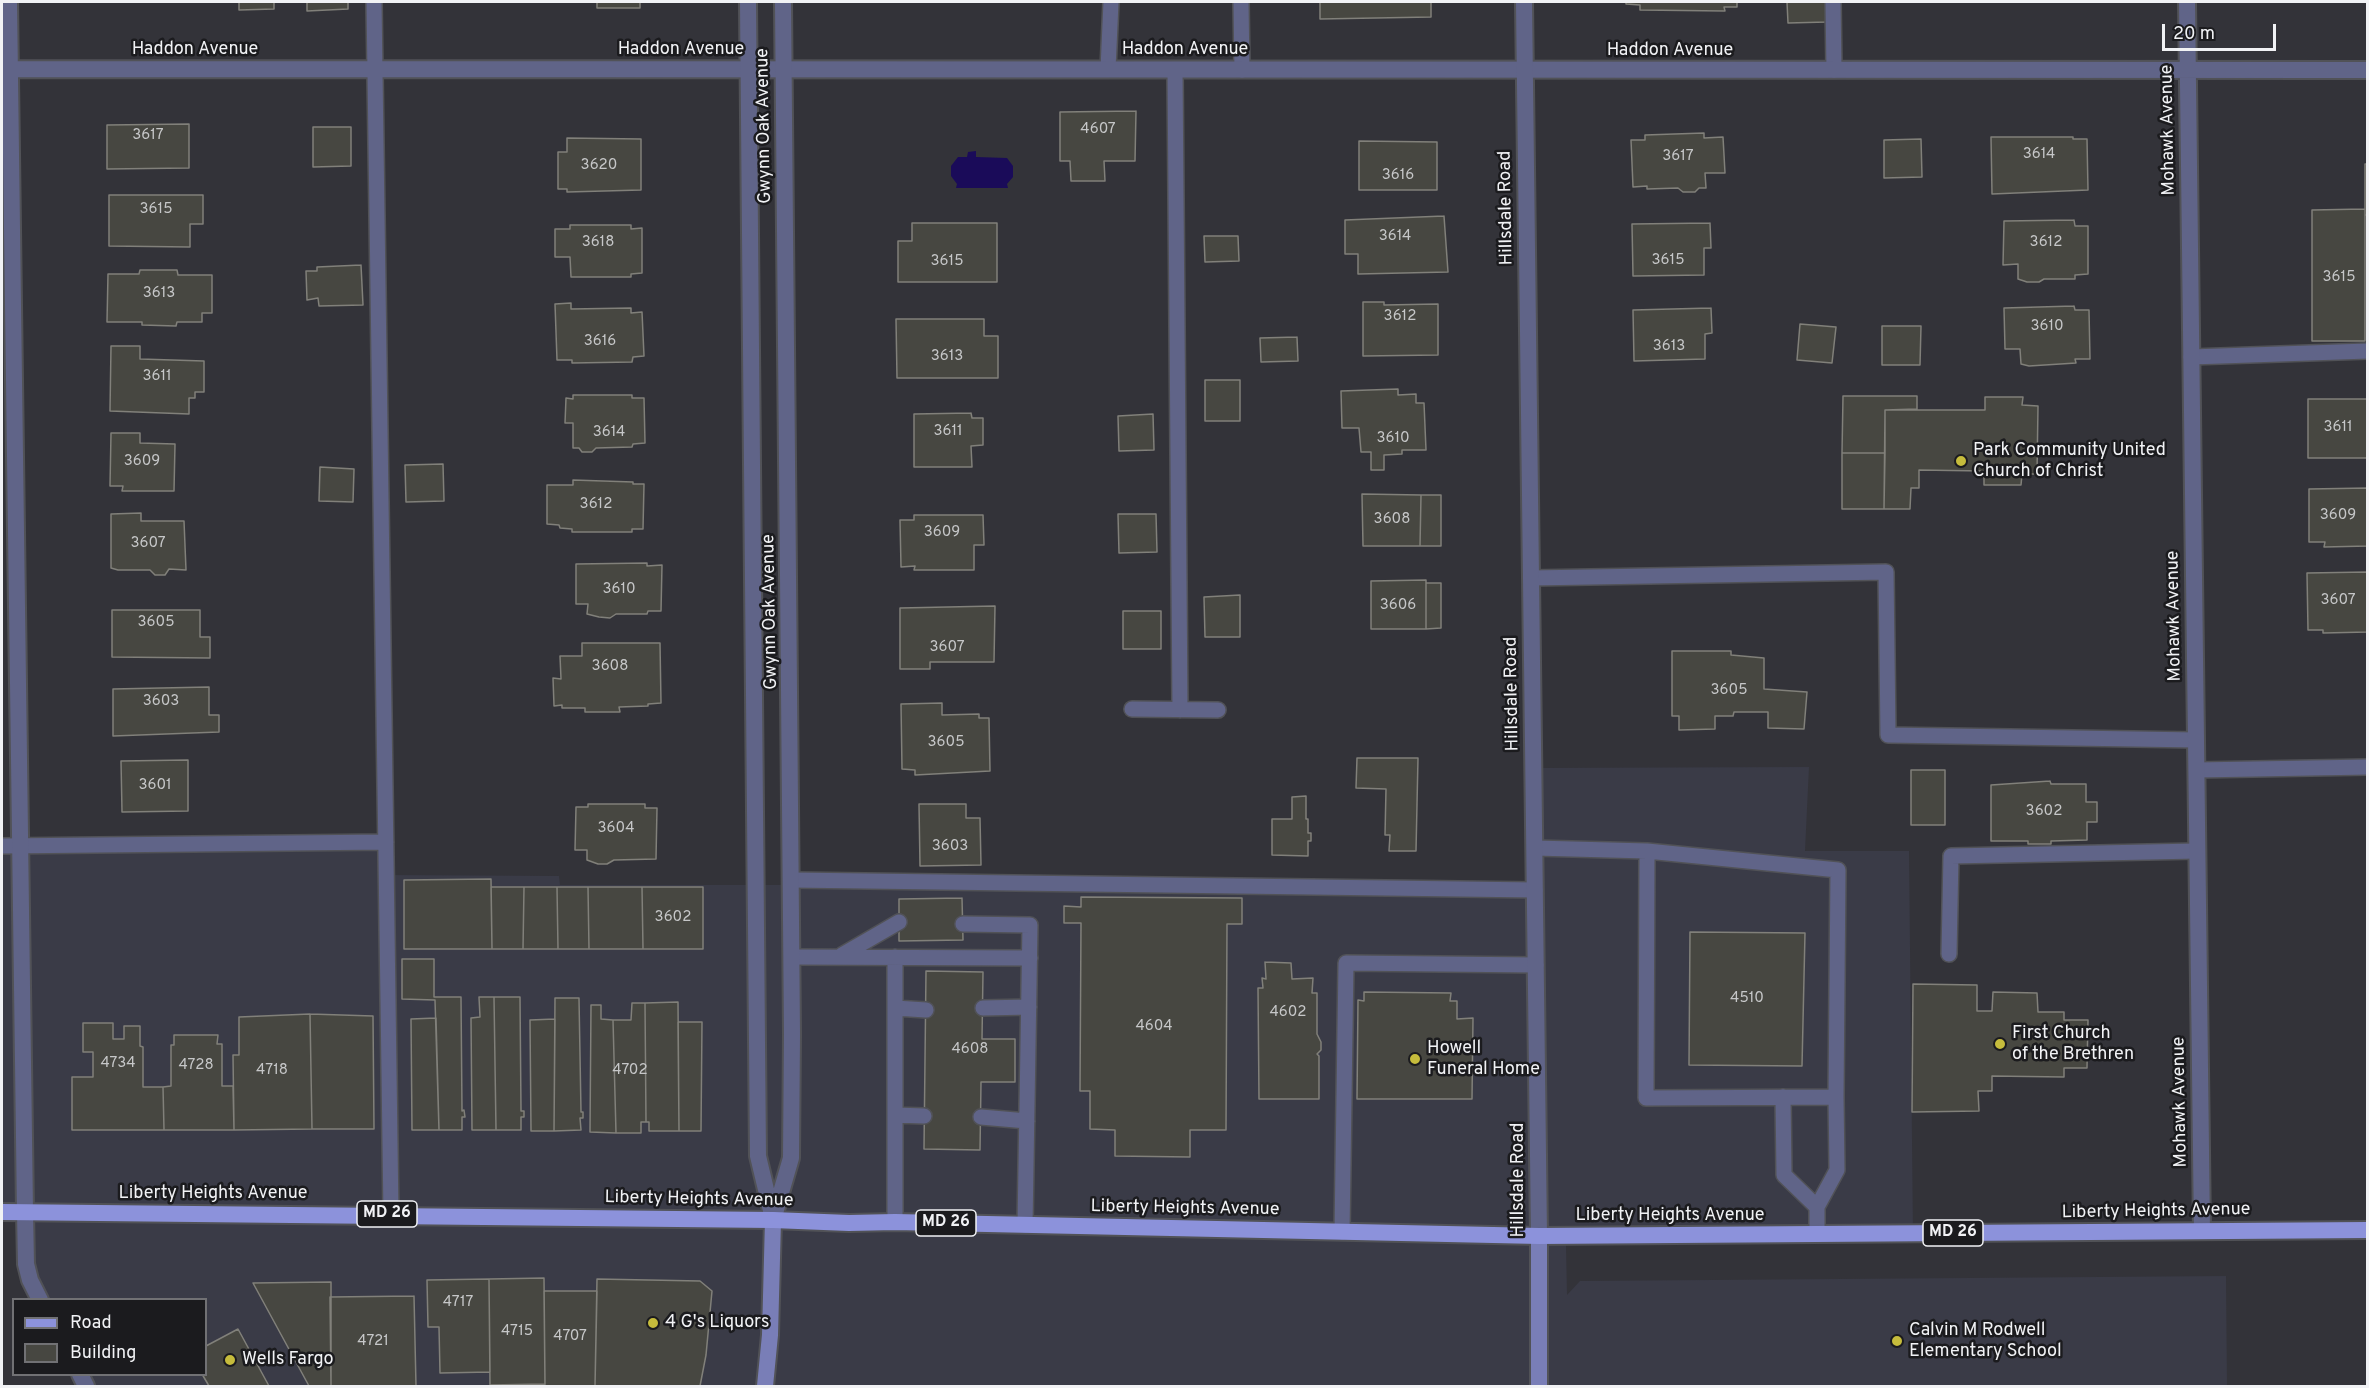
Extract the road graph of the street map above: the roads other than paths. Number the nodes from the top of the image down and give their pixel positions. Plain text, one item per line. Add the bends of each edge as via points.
1 (9, 2) edge
2 (374, 2) edge
3 (748, 2) edge
4 (783, 2) edge
5 (1111, 2) edge
6 (1241, 2) edge
7 (1524, 2) edge
8 (1833, 2) edge
9 (2187, 2) edge
10 (5, 69) edge
11 (784, 69) junction
12 (1108, 69) junction
13 (375, 70) junction
14 (749, 70) junction
15 (1175, 70) junction
16 (1242, 70) junction
17 (1525, 70) junction
18 (1834, 70) junction
19 (2188, 70) junction
20 (2367, 70) edge
21 (2367, 351) edge
22 (2192, 357) junction
23 (1531, 578) junction
24 (1132, 709) dead end
25 (1180, 710) junction
26 (1218, 710) dead end
27 (2196, 740) junction
28 (2367, 767) edge
29 (2197, 770) junction
30 (386, 842) junction
31 (2, 846) edge
32 (21, 847) junction
33 (1535, 848) junction
34 (1647, 851) junction
35 (2198, 852) junction
36 (792, 880) junction
37 (1535, 890) junction
38 (899, 922) dead end
39 (963, 924) dead end
40 (1949, 954) dead end
41 (792, 957) junction
42 (840, 957) junction
43 (895, 957) junction
44 (1030, 958) junction
45 (1536, 965) junction
46 (1029, 1007) junction
47 (895, 1008) junction
48 (982, 1008) dead end
49 (926, 1010) dead end
50 (1784, 1097) junction
51 (1836, 1097) junction
52 (895, 1115) junction
53 (924, 1116) dead end
54 (981, 1117) dead end
55 (1027, 1121) junction
56 (1817, 1207) junction
57 (2, 1212) edge
58 (25, 1212) junction
59 (391, 1214) junction
60 (773, 1220) junction
61 (895, 1222) junction
62 (1025, 1225) junction
63 (2367, 1230) edge
64 (2202, 1231) junction
65 (1342, 1232) junction
66 (1817, 1234) junction
67 (1539, 1236) junction
68 (39, 1298) edge
69 (765, 1386) edge
70 (1539, 1386) edge

1 - 10 street
2 - 13 lane
3 - 14 street, Gwynn Oak Avenue
4 - 11 street, Gwynn Oak Avenue
5 - 12 lane
6 - 16 lane
7 - 17 street, Hillsdale Road
8 - 18 lane
9 - 19 street, Mohawk Avenue
10 - 13 street, Haddon Avenue
10 - 32 street
11 - 12 street, Haddon Avenue
11 - 14 street, Haddon Avenue
11 - 36 street, Gwynn Oak Avenue
12 - 15 street, Haddon Avenue
13 - 14 street, Haddon Avenue
13 - 30 lane
14 - 60 street, Gwynn Oak Avenue via 758,1156
15 - 16 street, Haddon Avenue
15 - 25 lane
16 - 17 street, Haddon Avenue
17 - 18 street, Haddon Avenue
17 - 23 street, Hillsdale Road
18 - 19 street, Haddon Avenue
19 - 20 street, Haddon Avenue
19 - 22 street, Mohawk Avenue
21 - 22 lane
22 - 27 street, Mohawk Avenue
23 - 27 lane via 1886,572 1888,735
23 - 33 street, Hillsdale Road
24 - 25 lane
25 - 26 lane
27 - 29 street, Mohawk Avenue
28 - 29 lane
29 - 35 street, Mohawk Avenue
30 - 32 lane
30 - 59 lane
31 - 32 lane
32 - 58 street
33 - 34 lane
33 - 37 street, Hillsdale Road
34 - 50 lane via 1646,1098
34 - 51 lane via 1838,870
35 - 40 lane via 1951,856
35 - 64 street, Mohawk Avenue
36 - 37 lane
36 - 41 street, Gwynn Oak Avenue
37 - 45 street, Hillsdale Road
38 - 42 lane
39 - 44 lane via 1030,925
41 - 42 lane
41 - 60 street, Gwynn Oak Avenue via 791,1158
42 - 43 lane
43 - 44 lane
43 - 47 lane
44 - 46 lane
45 - 65 lane via 1346,963
45 - 67 street, Hillsdale Road
46 - 48 lane
46 - 55 lane
47 - 49 lane
47 - 52 lane
50 - 51 lane
50 - 56 lane via 1784,1175
51 - 56 lane via 1837,1170
52 - 53 lane
52 - 61 lane
54 - 55 lane
55 - 62 lane
56 - 66 lane
57 - 58 main road, Liberty Heights Avenue / MD 26
58 - 59 main road, Liberty Heights Avenue / MD 26
58 - 68 street via 26,1264
59 - 60 main road, Liberty Heights Avenue / MD 26
60 - 61 main road, Liberty Heights Avenue / MD 26
60 - 69 main road, Gwynn Oak Avenue
61 - 62 main road, Liberty Heights Avenue / MD 26
62 - 65 main road, Liberty Heights Avenue / MD 26
63 - 64 main road, Liberty Heights Avenue / MD 26
64 - 66 main road, Liberty Heights Avenue / MD 26
65 - 67 main road, Liberty Heights Avenue / MD 26
66 - 67 main road, Liberty Heights Avenue / MD 26
67 - 70 main road, Hillsdale Road

